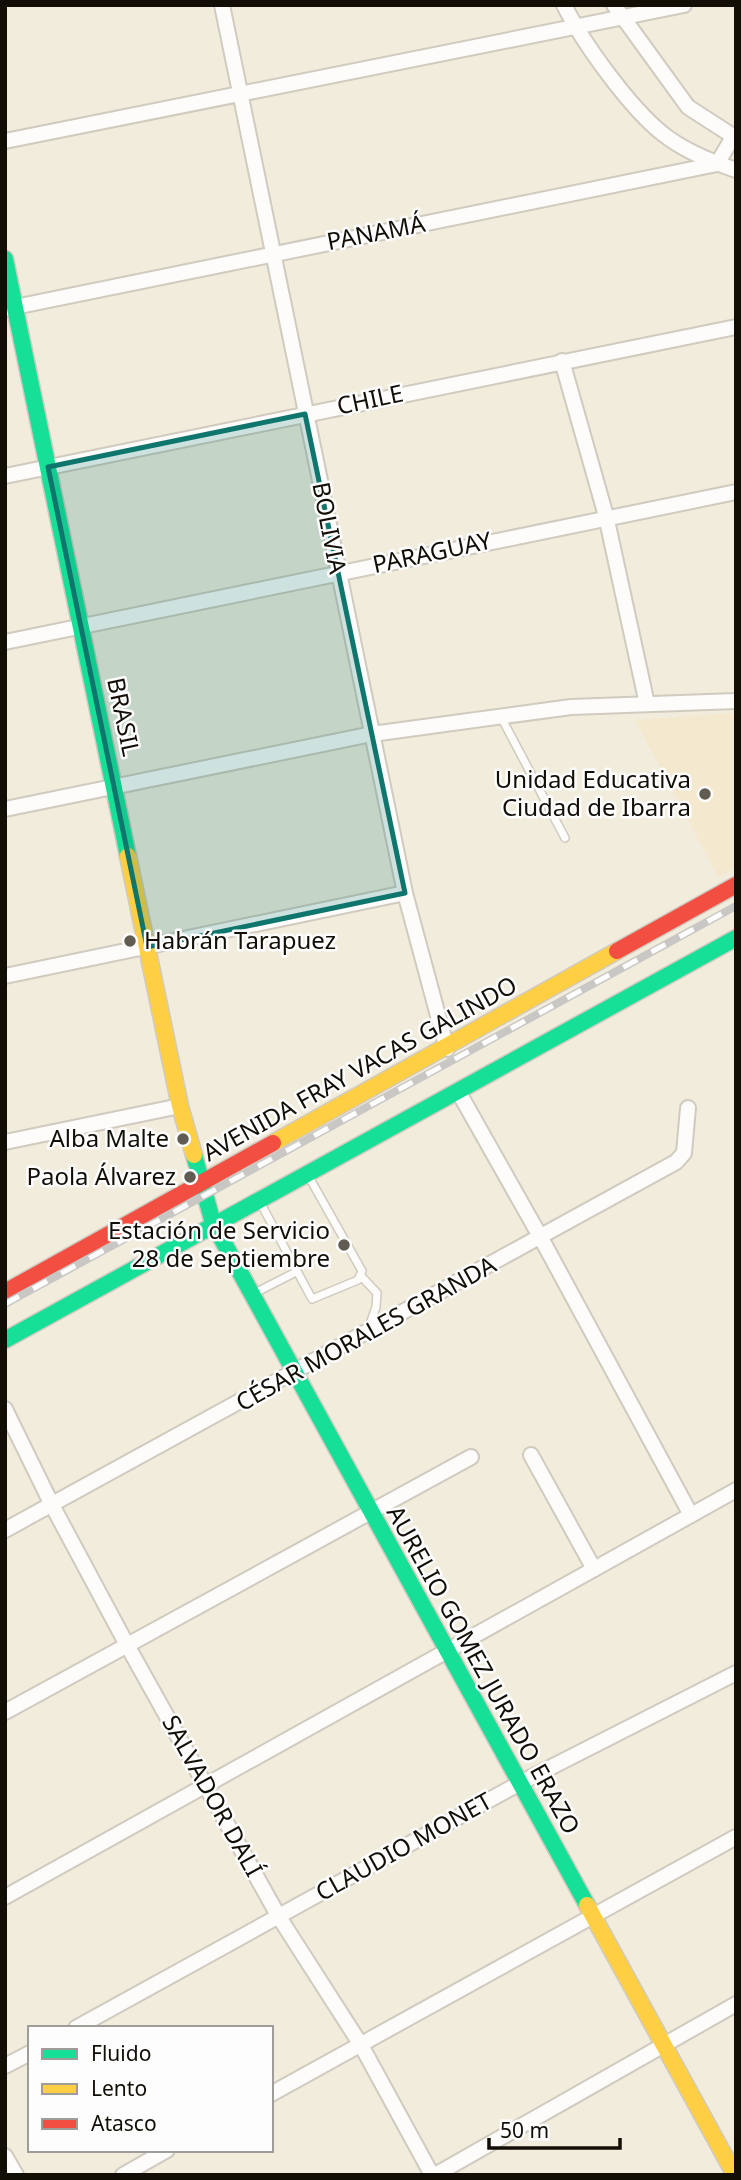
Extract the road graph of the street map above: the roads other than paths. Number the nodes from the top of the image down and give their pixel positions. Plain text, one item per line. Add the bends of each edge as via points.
1 (222, 5) edge
2 (564, 5) edge
3 (614, 5) edge
4 (684, 5) edge
5 (622, 19) junction
6 (574, 26) junction
7 (240, 94) junction
8 (734, 138) edge
9 (5, 141) edge
10 (717, 164) junction
11 (736, 170) edge
12 (273, 254) junction
13 (5, 259) edge
14 (10, 308) edge
15 (736, 327) edge
16 (562, 360) junction
17 (305, 414) junction
18 (48, 467) junction
19 (5, 476) edge
20 (736, 492) edge
21 (606, 516) junction
22 (337, 573) junction
23 (81, 627) junction
24 (5, 642) edge
25 (736, 701) edge
26 (647, 704) junction
27 (501, 716) junction
28 (372, 734) junction
29 (114, 787) junction
30 (5, 809) edge
31 (565, 838) dead end
32 (736, 885) edge
33 (405, 892) junction
34 (736, 938) edge
35 (147, 947) junction
36 (5, 976) edge
37 (447, 1049) junction
38 (458, 1091) junction
39 (180, 1106) junction
40 (688, 1108) dead end
41 (5, 1142) edge
42 (306, 1173) junction
43 (201, 1183) junction
44 (258, 1199) junction
45 (213, 1223) junction
46 (541, 1238) junction
47 (296, 1272) junction
48 (361, 1276) junction
49 (5, 1292) edge
50 (252, 1295) junction
51 (366, 1334) junction
52 (5, 1339) edge
53 (294, 1373) junction
54 (5, 1409) edge
55 (531, 1455) dead end
56 (471, 1457) dead end
57 (736, 1490) edge
58 (52, 1505) junction
59 (371, 1512) junction
60 (691, 1516) junction
61 (5, 1530) edge
62 (594, 1569) junction
63 (127, 1645) junction
64 (447, 1651) junction
65 (736, 1673) edge
66 (5, 1712) edge
67 (520, 1783) junction
68 (207, 1785) junction
69 (736, 1837) edge
70 (5, 1897) edge
71 (592, 1915) junction
72 (279, 1917) junction
73 (736, 2004) edge
74 (80, 2026) edge
75 (663, 2044) junction
76 (361, 2045) junction
77 (28, 2054) edge
78 (5, 2066) edge
79 (273, 2093) edge
80 (163, 2152) edge
81 (5, 2156) edge
82 (16, 2175) edge
83 (122, 2175) edge
84 (434, 2175) edge
85 (735, 2175) edge

1 - 7 street, BOLIVIA
2 - 6 street
3 - 5 street
4 - 5 street
5 - 6 street
5 - 8 street via 688,107
6 - 7 street
6 - 10 street via 663,135
7 - 9 street
7 - 12 street, BOLIVIA
8 - 10 street
10 - 11 street
10 - 12 street, PANAMÁ
12 - 14 street, PANAMÁ
12 - 17 street, BOLIVIA
13 - 14 street, BRASIL
14 - 18 street, BRASIL
15 - 16 street, CHILE
16 - 17 street, CHILE
16 - 21 street
17 - 18 street, CHILE
17 - 22 street, BOLIVIA
18 - 19 street, CHILE
18 - 23 street, BRASIL
20 - 21 street, PARAGUAY
21 - 22 street, PARAGUAY
21 - 26 street
22 - 23 street, PARAGUAY
22 - 28 street, BOLIVIA
23 - 24 street, PARAGUAY
23 - 29 street, BRASIL
25 - 26 street
26 - 27 street
27 - 28 street
27 - 31 lane
28 - 29 street
28 - 33 street, BOLIVIA
29 - 30 street
29 - 35 street, BRASIL
32 - 37 street, AVENIDA FRAY VACAS GALINDO
33 - 35 street
33 - 37 street, BOLIVIA
34 - 38 street
35 - 36 street
35 - 39 street, BRASIL
37 - 43 street, AVENIDA FRAY VACAS GALINDO
38 - 42 street
38 - 46 street
39 - 41 street
39 - 43 street, BRASIL
40 - 46 street, CÉSAR MORALES GRANDA via 684,1153 676,1162
42 - 44 street
42 - 48 lane via 362,1270
43 - 45 street, AURELIO GOMEZ JURADO ERAZO
43 - 49 street, AVENIDA FRAY VACAS GALINDO
44 - 45 street
44 - 47 lane
45 - 50 street, AURELIO GOMEZ JURADO ERAZO
45 - 52 street
46 - 51 street, CÉSAR MORALES GRANDA
46 - 60 street
47 - 48 lane via 312,1299
47 - 50 lane
48 - 51 lane via 377,1293
50 - 53 street, AURELIO GOMEZ JURADO ERAZO
51 - 53 street, CÉSAR MORALES GRANDA
53 - 58 street, CÉSAR MORALES GRANDA
53 - 59 street, AURELIO GOMEZ JURADO ERAZO
54 - 58 street, SALVADOR DALÍ
55 - 62 street
56 - 59 street
57 - 60 street
58 - 61 street, CÉSAR MORALES GRANDA
58 - 63 street, SALVADOR DALÍ
59 - 63 street
59 - 64 street, AURELIO GOMEZ JURADO ERAZO
60 - 62 street
62 - 64 street
63 - 66 street
63 - 68 street, SALVADOR DALÍ
64 - 67 street, AURELIO GOMEZ JURADO ERAZO
64 - 68 street
65 - 67 street, CLAUDIO MONET
67 - 71 street, AURELIO GOMEZ JURADO ERAZO
67 - 72 street, CLAUDIO MONET
68 - 70 street
68 - 72 street, SALVADOR DALÍ
69 - 71 street
71 - 75 street, AURELIO GOMEZ JURADO ERAZO
71 - 76 street
72 - 74 street, CLAUDIO MONET
72 - 76 street, SALVADOR DALÍ
73 - 75 street
75 - 84 street
75 - 85 street, AURELIO GOMEZ JURADO ERAZO
76 - 79 street
76 - 84 street, SALVADOR DALÍ
77 - 78 street
80 - 83 street
81 - 82 street

